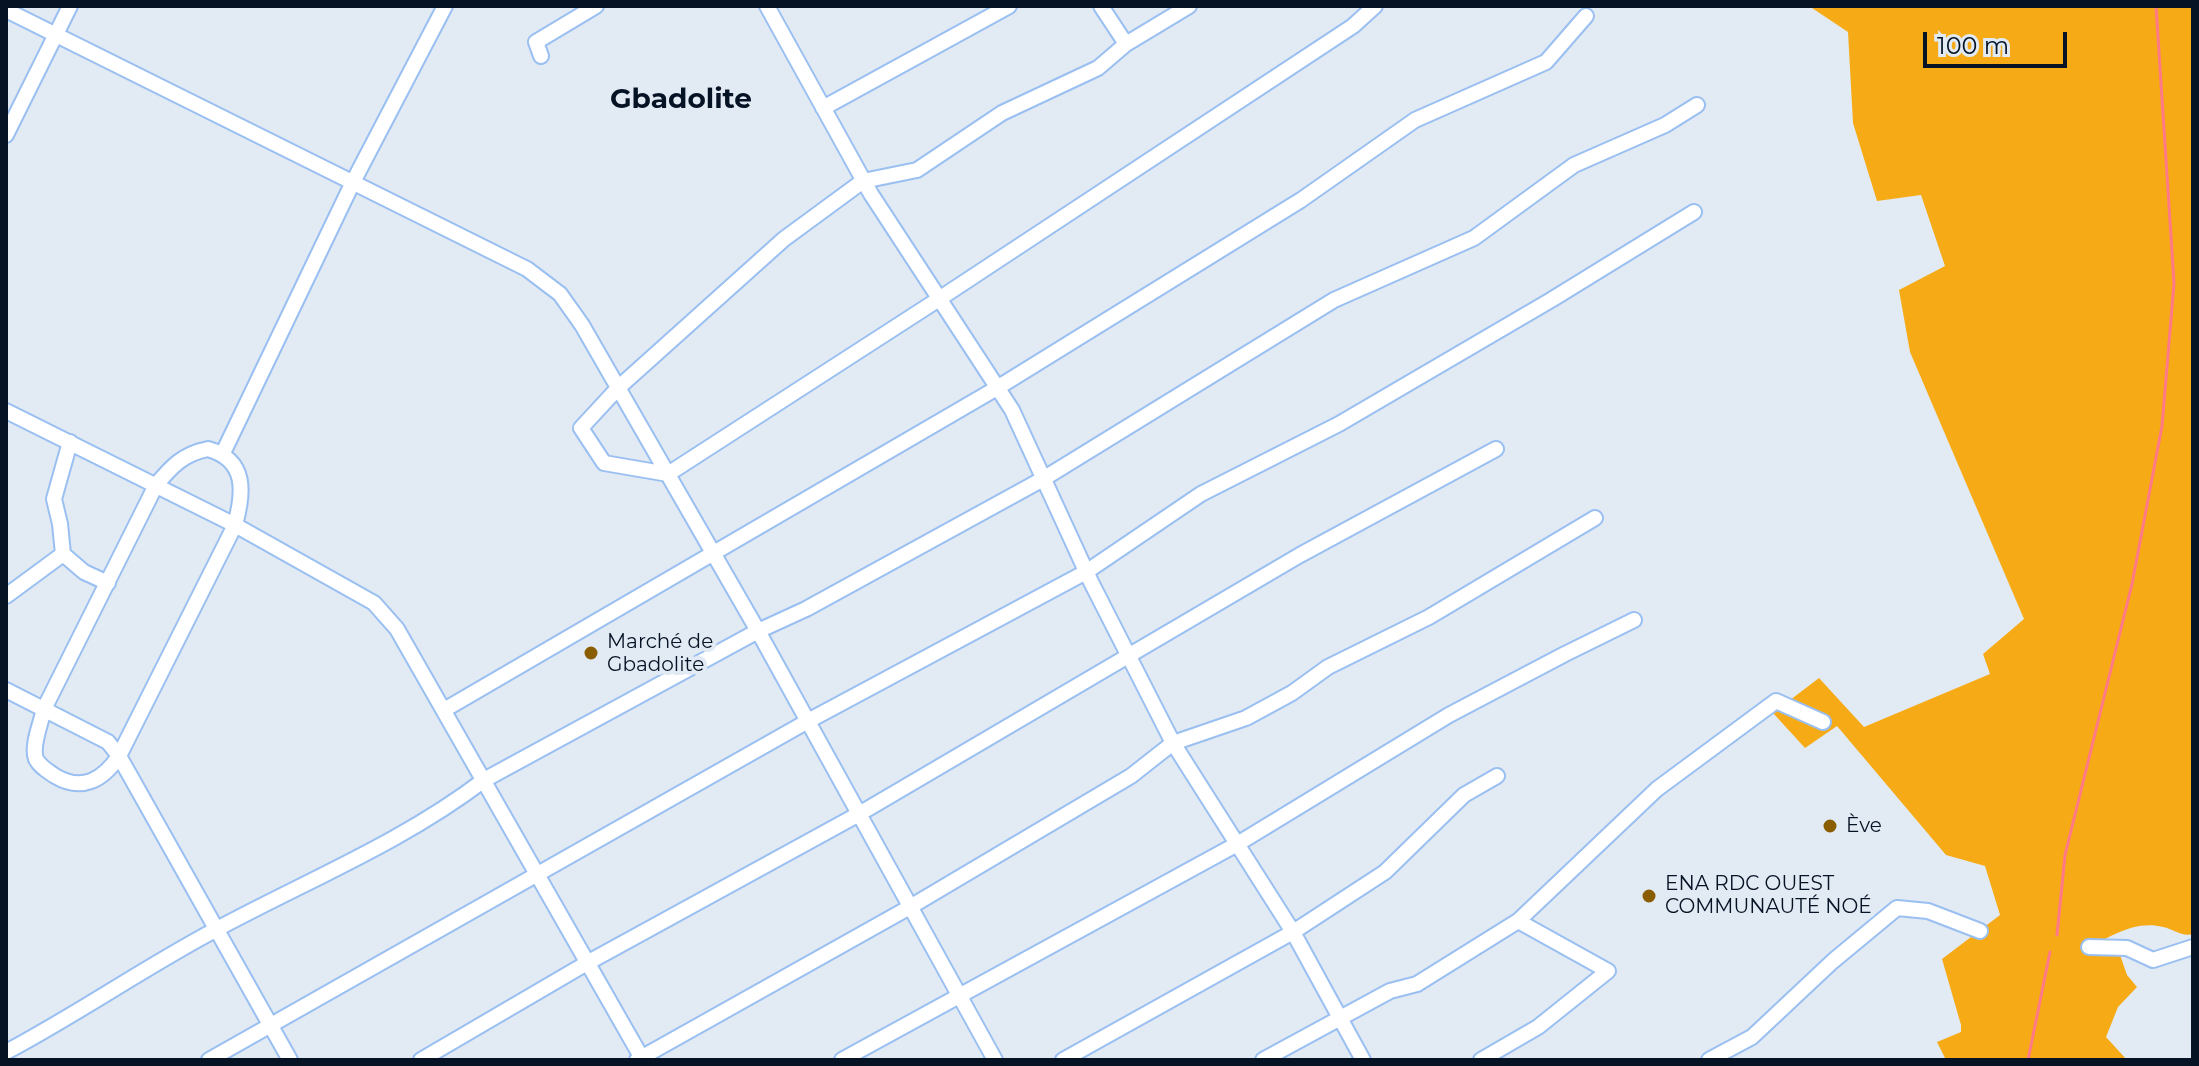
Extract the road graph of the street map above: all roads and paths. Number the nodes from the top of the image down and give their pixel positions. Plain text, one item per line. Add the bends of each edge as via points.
1 (70, 6) edge
2 (445, 6) edge
3 (596, 6) edge
4 (767, 6) edge
5 (1009, 6) edge
6 (1101, 6) edge
7 (1189, 6) edge
8 (1375, 6) edge
9 (6, 10) edge
10 (1586, 16) dead end
11 (56, 35) junction
12 (1126, 44) junction
13 (541, 56) dead end
14 (1697, 105) dead end
15 (823, 108) junction
16 (6, 135) edge
17 (863, 181) junction
18 (353, 182) junction
19 (1694, 212) dead end
20 (939, 299) junction
21 (618, 388) junction
22 (997, 388) junction
23 (6, 411) edge
24 (70, 442) junction
25 (1496, 449) dead end
26 (223, 453) junction
27 (668, 474) junction
28 (1043, 479) junction
29 (156, 485) junction
30 (1595, 518) dead end
31 (235, 525) junction
32 (713, 553) junction
33 (63, 554) junction
34 (1086, 572) junction
35 (108, 583) junction
36 (6, 596) edge
37 (1634, 620) dead end
38 (758, 631) junction
39 (1129, 657) junction
40 (6, 690) edge
41 (44, 709) junction
42 (444, 710) junction
43 (808, 721) junction
44 (1823, 722) dead end
45 (1173, 743) junction
46 (119, 756) junction
47 (1497, 776) dead end
48 (484, 780) junction
49 (859, 814) junction
50 (1239, 843) junction
51 (537, 875) junction
52 (910, 907) junction
53 (1518, 921) junction
54 (216, 930) junction
55 (1980, 931) dead end
56 (1293, 932) junction
57 (2089, 947) dead end
58 (2193, 947) edge
59 (587, 963) junction
60 (960, 997) junction
61 (1339, 1018) junction
62 (270, 1025) junction
63 (6, 1052) edge
64 (640, 1059) edge
65 (209, 1060) edge
66 (290, 1060) edge
67 (421, 1060) edge
68 (842, 1060) edge
69 (995, 1060) edge
70 (1063, 1060) edge
71 (1263, 1060) edge
72 (1363, 1060) edge
73 (1481, 1060) edge
74 (1709, 1060) edge

1 - 11 street
2 - 18 street
3 - 13 street via 536,42
4 - 15 street
5 - 15 street
6 - 12 street
7 - 12 street
8 - 20 street via 1353,26
9 - 11 street
10 - 22 street via 1546,62 1415,120 1301,200
11 - 16 street
11 - 18 street
12 - 17 street via 1098,68 1002,113 917,170
14 - 28 street via 1574,165 1474,238 1334,300
15 - 17 street
17 - 20 street
17 - 21 street via 784,239
18 - 21 street via 527,269 560,294
18 - 26 street
19 - 34 street via 1339,424 1201,494
20 - 22 street
20 - 27 street
21 - 27 street
21 - 27 street via 581,428 604,463
22 - 28 street
22 - 32 street
23 - 24 street
24 - 29 street
24 - 33 street via 54,499
25 - 39 street via 1300,555
26 - 29 street via 190,452
26 - 31 street via 238,473 242,499
27 - 32 street
28 - 34 street
28 - 38 street
29 - 31 street
29 - 35 street
30 - 45 street via 1246,718
31 - 42 street via 374,603 397,629
31 - 46 street
32 - 38 street
32 - 42 street
33 - 35 street
33 - 36 street
34 - 39 street
34 - 43 street
35 - 41 street
37 - 50 street via 1449,715
38 - 43 street
38 - 48 street
39 - 45 street
39 - 49 street
40 - 41 street
41 - 46 street via 108,742
41 - 46 street via 35,746 44,769 67,783 87,783 108,773
42 - 48 street
43 - 49 street
43 - 51 street
44 - 53 street via 1776,701 1657,789
45 - 50 street
45 - 52 street via 1131,776
46 - 54 street
47 - 56 street via 1464,795 1385,872
48 - 51 street
48 - 54 street via 322,877
49 - 52 street
49 - 59 street
50 - 56 street
50 - 60 street
51 - 59 street
51 - 62 street
52 - 60 street
52 - 64 street
53 - 61 street via 1417,984 1390,991
53 - 73 street via 1608,971 1538,1027
54 - 62 street
54 - 63 street
55 - 74 street via 1928,911 1897,908 1752,1037
56 - 61 street
56 - 70 street
57 - 58 street via 2127,948 2153,960
59 - 64 street
59 - 67 street
60 - 68 street
60 - 69 street
61 - 71 street
61 - 72 street
62 - 65 street
62 - 66 street

